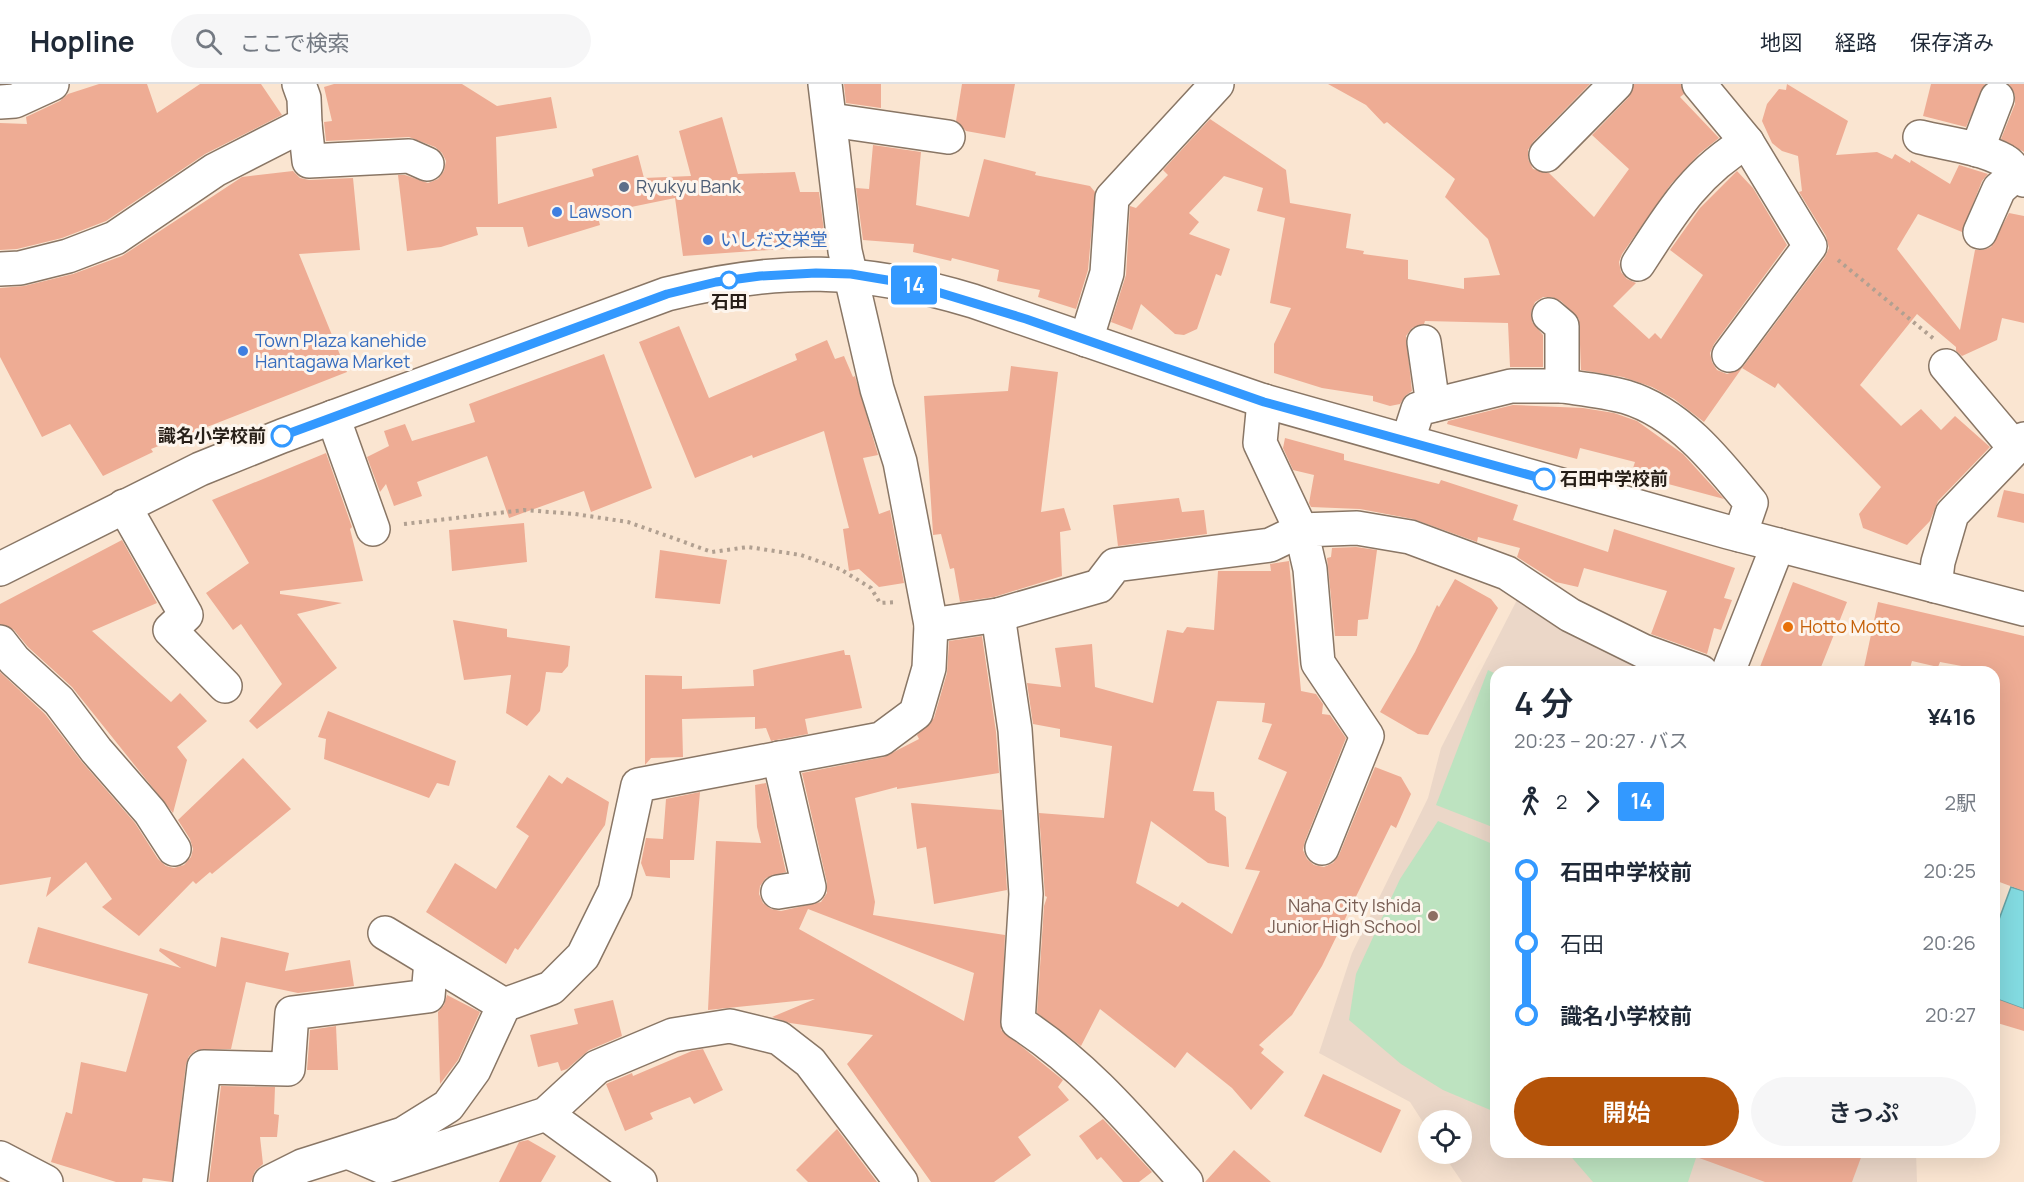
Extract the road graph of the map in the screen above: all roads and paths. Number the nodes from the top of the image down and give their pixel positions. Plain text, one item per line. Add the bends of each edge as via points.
1 (52, 84) edge
2 (299, 84) edge
3 (825, 84) edge
4 (1217, 84) edge
5 (1616, 84) edge
6 (1699, 84) edge
7 (1997, 98) dead end
8 (0, 102) edge
9 (831, 120) junction
10 (305, 124) junction
11 (948, 137) dead end
12 (1920, 137) dead end
13 (1747, 142) junction
14 (1977, 150) junction
15 (1546, 155) dead end
16 (427, 164) dead end
17 (2020, 178) edge
18 (1980, 232) dead end
19 (1810, 246) junction
20 (1638, 264) dead end
21 (0, 269) edge
22 (851, 274) junction
23 (1549, 315) dead end
24 (1086, 340) junction
25 (1424, 342) dead end
26 (1729, 355) dead end
27 (1946, 366) joint
28 (1562, 386) junction
29 (1264, 402) junction
30 (1433, 405) junction
31 (333, 417) junction
32 (1408, 440) junction
33 (2020, 443) edge
34 (124, 506) junction
35 (374, 529) joint
36 (1301, 530) junction
37 (1740, 535) junction
38 (1778, 545) junction
39 (2, 562) edge
40 (1935, 586) junction
41 (2024, 609) edge
42 (929, 612) junction
43 (998, 615) junction
44 (0, 642) edge
45 (1684, 666) edge
46 (1730, 666) edge
47 (225, 686) dead end
48 (779, 758) junction
49 (1322, 848) dead end
50 (174, 849) dead end
51 (778, 892) dead end
52 (385, 933) dead end
53 (431, 961) junction
54 (504, 1005) junction
55 (546, 1114) junction
56 (348, 1152) junction
57 (0, 1158) edge
58 (46, 1182) edge
59 (190, 1182) edge
60 (270, 1182) edge
61 (640, 1182) edge
62 (901, 1182) edge
63 (1186, 1182) edge

1 - 8 street via 15,101
2 - 10 street
3 - 9 street
4 - 24 street via 1112,198 1107,273
5 - 15 street
6 - 13 street
7 - 14 street
9 - 11 street
9 - 22 street via 833,160
10 - 16 street via 309,161 409,156
10 - 21 street via 215,170 116,238 68,256
12 - 14 street
13 - 19 street
13 - 20 street via 1722,156 1684,194
14 - 17 street via 2008,162
17 - 18 street via 1999,189
19 - 26 street
19 - 27 path via 1837,260 1944,347
22 - 24 street via 931,288
22 - 31 street via 760,276 667,294
22 - 42 street via 867,350 900,462
23 - 28 street via 1562,326
24 - 29 street
25 - 30 street
27 - 33 street
28 - 30 street via 1511,386
28 - 37 street via 1627,397 1656,411 1697,440 1751,503
29 - 32 street
29 - 36 street via 1260,443
30 - 32 street via 1419,409
31 - 34 street via 200,470
31 - 35 street
32 - 37 street
33 - 40 street via 1952,514
34 - 39 street
34 - 47 street via 186,615 170,630
35 - 42 path via 524,510 575,514 628,522 712,552 748,547 801,555 840,569 872,588 880,603
36 - 43 street via 1270,545 1115,565 1099,586
36 - 45 street via 1357,528 1410,537 1507,573 1570,615 1643,651
36 - 49 street via 1310,569 1318,663 1367,736
37 - 38 street
38 - 40 street
38 - 46 street
40 - 41 street
42 - 43 street
42 - 48 street via 929,668 916,713 881,739
43 - 63 street via 1015,730 1026,894 1018,1022 1054,1045 1112,1100
44 - 50 street via 59,701 150,812
48 - 51 street via 809,886
48 - 54 street via 638,785 615,891 583,956 551,988
52 - 53 street
53 - 54 street
53 - 59 street via 428,996 292,1013 288,1069 204,1067
54 - 56 street via 474,1070 448,1106 403,1134
55 - 56 street via 383,1167
55 - 61 street
55 - 62 street via 597,1067 673,1035 730,1026 779,1038 810,1062
56 - 60 street via 302,1166
57 - 58 street

